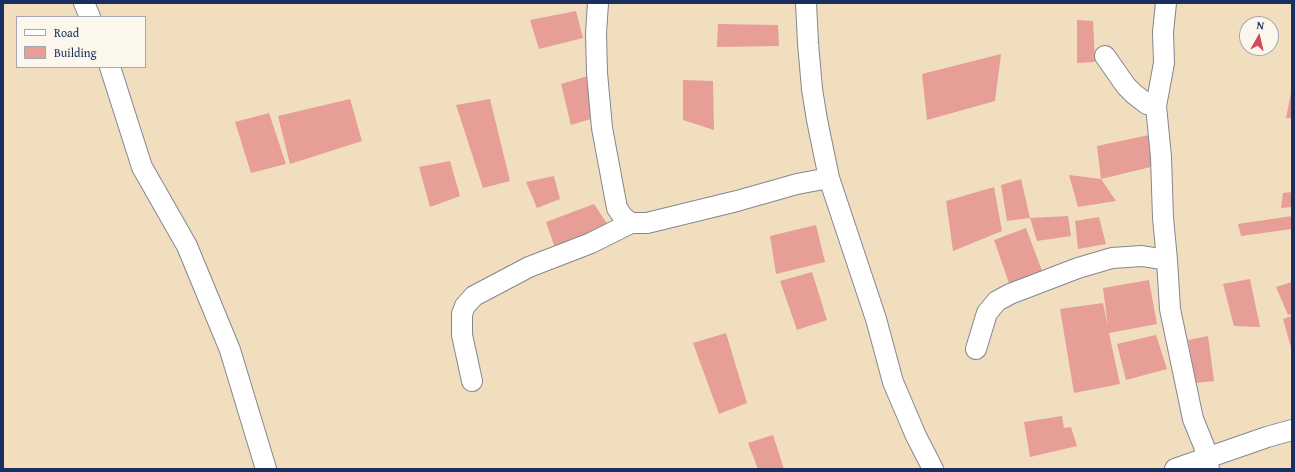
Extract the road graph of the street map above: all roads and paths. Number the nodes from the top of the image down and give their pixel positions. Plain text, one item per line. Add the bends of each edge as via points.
1 (84, 3) edge
2 (598, 3) edge
3 (806, 3) edge
4 (1166, 3) edge
5 (90, 16) edge
6 (1105, 56) dead end
7 (110, 68) edge
8 (1156, 106) junction
9 (829, 178) junction
10 (631, 223) junction
11 (1167, 260) junction
12 (976, 349) dead end
13 (472, 381) dead end
14 (1292, 430) edge
15 (1208, 464) edge
16 (266, 469) edge
17 (933, 469) edge
18 (1174, 469) edge

1 - 5 street
2 - 10 street via 597,73 602,128 617,208
3 - 9 street via 812,89
4 - 8 street via 1163,32 1164,63
6 - 8 street via 1134,94 1147,104
7 - 16 street via 142,167 187,246 230,350
8 - 11 street
9 - 10 street via 647,223
9 - 17 street via 876,319 893,382
10 - 13 street via 591,243 529,267 474,296 462,314 462,335
11 - 12 street via 1142,256 1112,258 1010,294 996,301 987,312
11 - 15 street via 1170,309 1193,419
14 - 15 street via 1267,437
15 - 18 street

